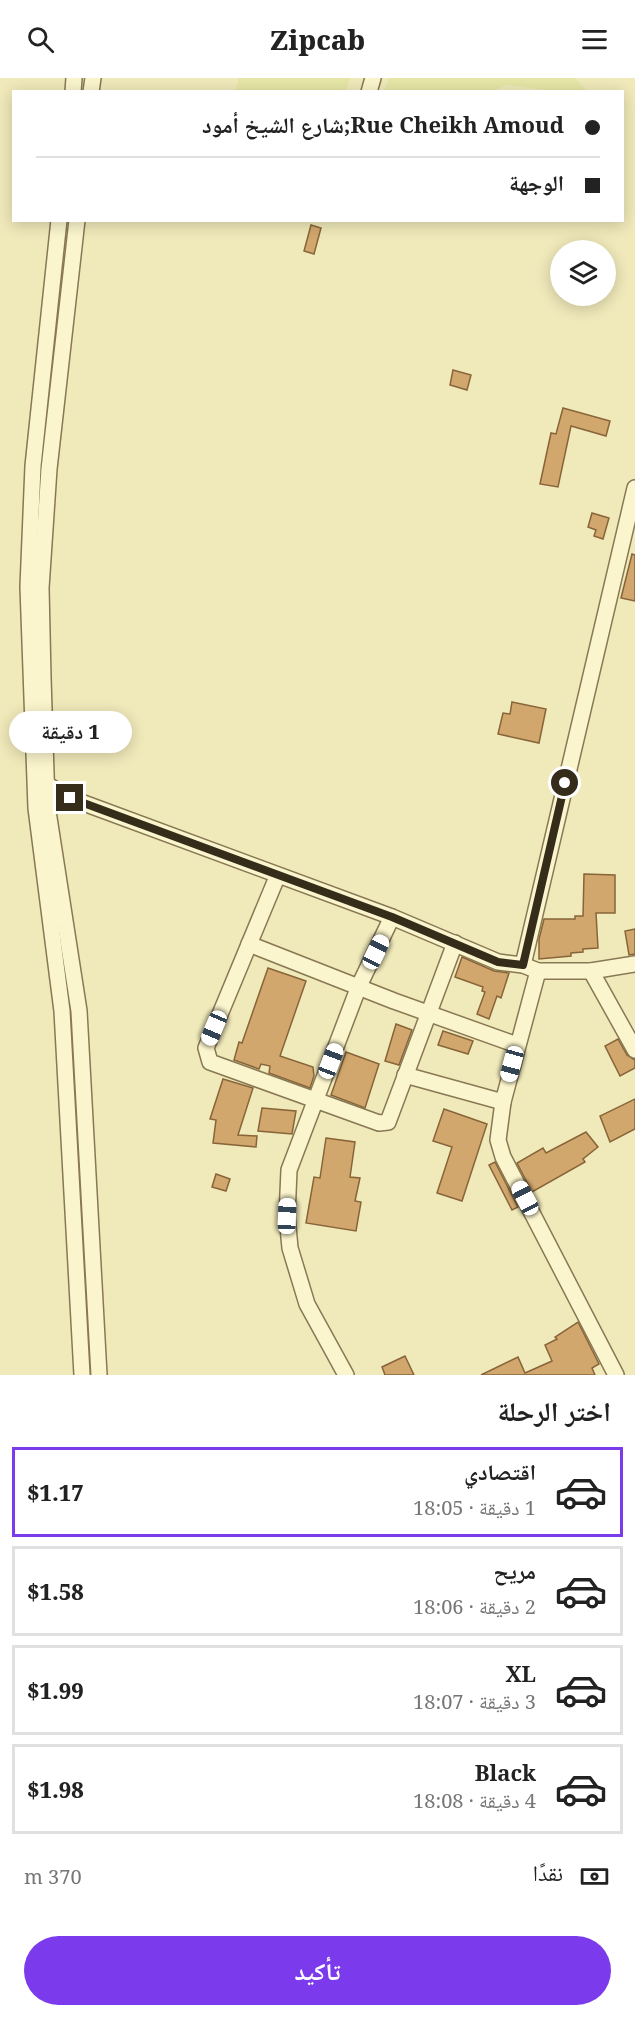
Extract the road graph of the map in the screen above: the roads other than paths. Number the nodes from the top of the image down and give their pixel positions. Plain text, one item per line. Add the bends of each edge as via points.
1 (59, 222) edge
2 (77, 222) edge
3 (635, 488) edge
4 (46, 784) junction
5 (70, 798) junction
6 (47, 805) junction
7 (277, 877) junction
8 (392, 917) junction
9 (455, 943) junction
10 (249, 944) junction
11 (635, 964) edge
12 (523, 965) junction
13 (591, 970) junction
14 (538, 971) junction
15 (359, 986) junction
16 (430, 1014) junction
17 (517, 1045) junction
18 (635, 1050) edge
19 (405, 1075) junction
20 (317, 1099) junction
21 (502, 1102) junction
22 (82, 1375) edge
23 (99, 1375) edge
24 (346, 1375) edge
25 (616, 1375) edge

1 - 22 street via 33,466 28,587 36,808 62,1011
2 - 4 street via 49,469 41,588
3 - 12 street
4 - 5 street
4 - 6 street
5 - 6 street
5 - 7 street
6 - 23 street via 79,1011
7 - 8 street
7 - 10 street
8 - 9 street
8 - 15 street
9 - 12 street via 498,962
9 - 16 street
10 - 15 street
10 - 20 street via 206,1056 210,1062
11 - 13 street
12 - 14 street
13 - 14 street
13 - 18 street
14 - 17 street
15 - 16 street
15 - 20 street
16 - 17 street
16 - 19 street
17 - 21 street
19 - 20 street via 390,1120 384,1123
19 - 21 street
20 - 24 street via 289,1170 290,1248 308,1304
21 - 25 street via 498,1140 503,1158

